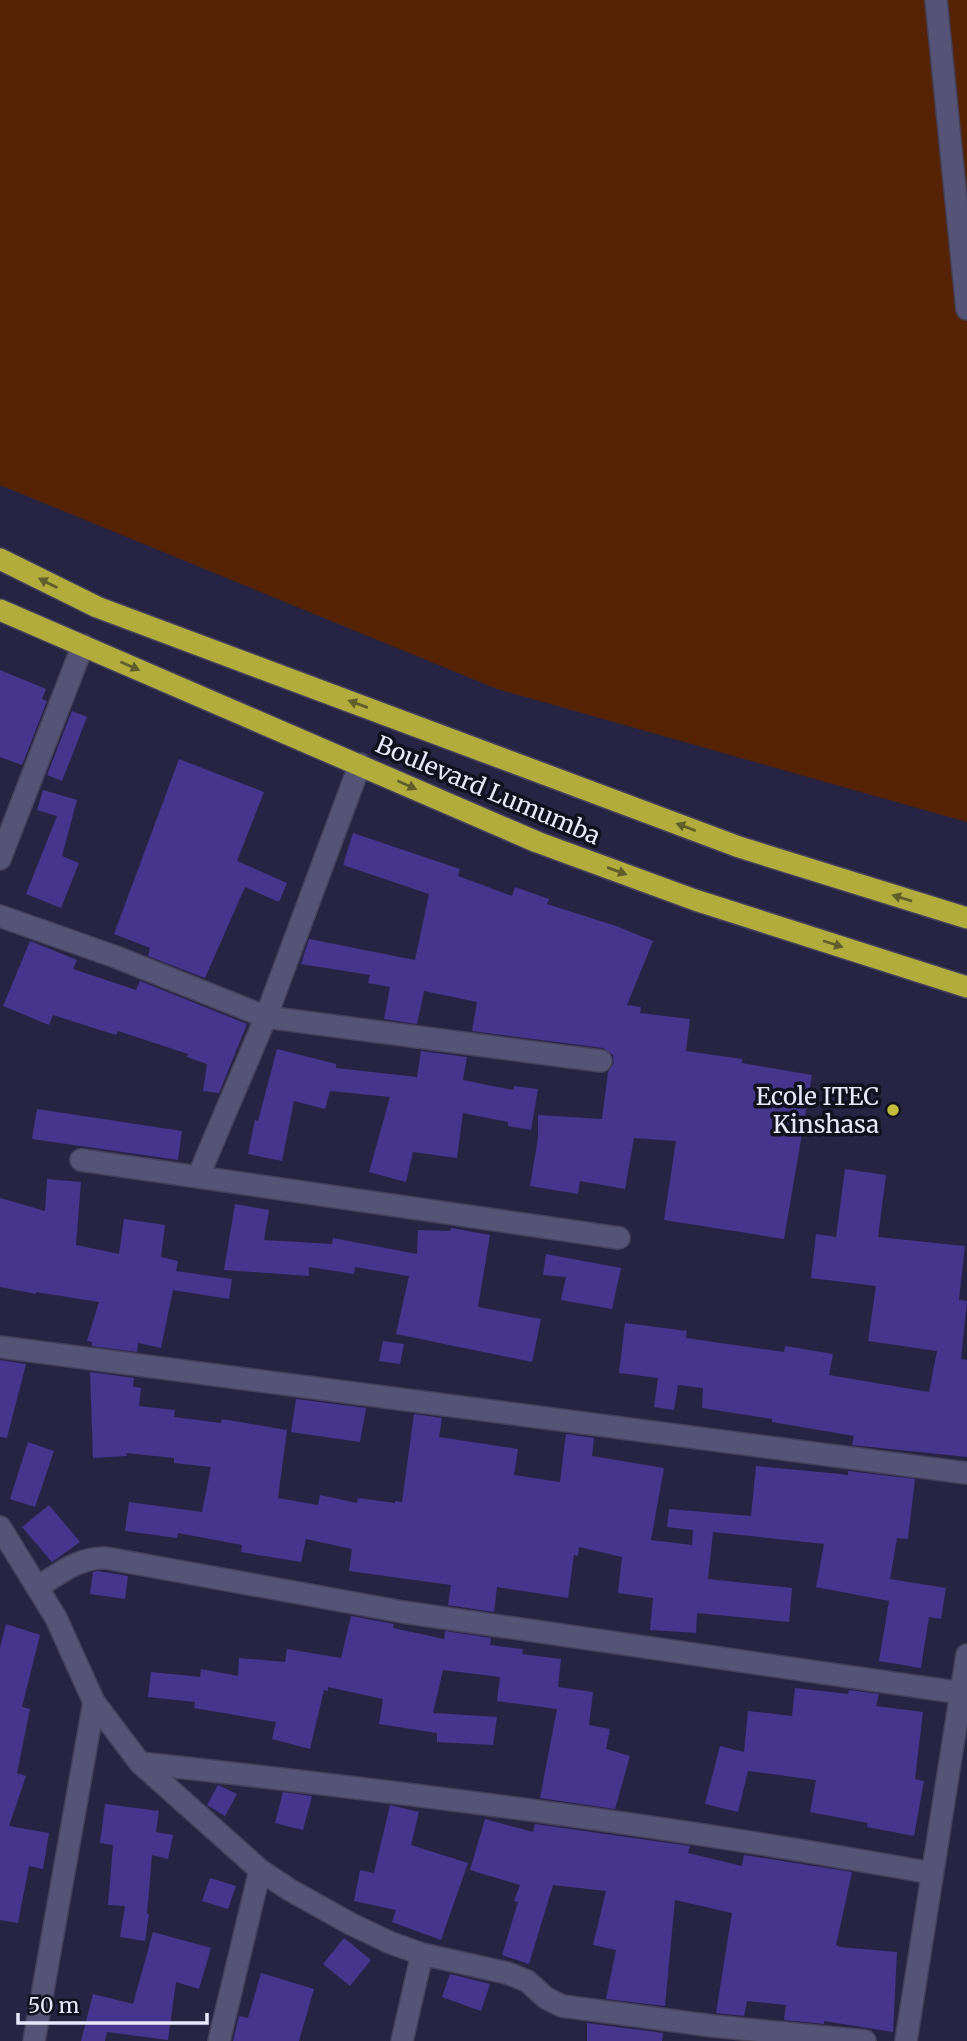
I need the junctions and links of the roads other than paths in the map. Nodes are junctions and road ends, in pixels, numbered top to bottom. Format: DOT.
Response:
graph roads {
  1 [pos="936,0"];
  2 [pos="967,309"];
  3 [pos="0,559"];
  4 [pos="0,610"];
  5 [pos="83,645"];
  6 [pos="360,764"];
  7 [pos="0,859"];
  8 [pos="0,916"];
  9 [pos="967,918"];
  10 [pos="967,987"];
  11 [pos="266,1017"];
  12 [pos="601,1061"];
  13 [pos="81,1160"];
  14 [pos="198,1177"];
  15 [pos="619,1238"];
  16 [pos="0,1347"];
  17 [pos="967,1473"];
  18 [pos="0,1527"];
  19 [pos="38,1587"];
  20 [pos="967,1655"];
  21 [pos="962,1693"];
  22 [pos="94,1702"];
  23 [pos="139,1763"];
  24 [pos="260,1870"];
  25 [pos="931,1873"];
  26 [pos="422,1954"];
  27 [pos="712,2034"];
  28 [pos="34,2041"];
  29 [pos="219,2041"];
  30 [pos="402,2041"];
  31 [pos="865,2041"];
  32 [pos="906,2041"];
  1 -- 2 [label="street"];
  9 -- 3 [label="highway, Boulevard Lumumba, one-way"];
  4 -- 5 [label="highway, Boulevard Lumumba"];
  5 -- 6 [label="highway, Boulevard Lumumba, one-way"];
  5 -- 7 [label="street"];
  6 -- 10 [label="highway, Boulevard Lumumba, one-way"];
  6 -- 11 [label="street"];
  8 -- 11 [label="street"];
  11 -- 12 [label="street"];
  11 -- 14 [label="street"];
  13 -- 14 [label="street"];
  14 -- 15 [label="street"];
  16 -- 17 [label="street"];
  18 -- 19 [label="street"];
  19 -- 21 [label="street"];
  19 -- 22 [label="street"];
  20 -- 21 [label="street"];
  21 -- 25 [label="street"];
  22 -- 23 [label="street"];
  22 -- 28 [label="street"];
  23 -- 24 [label="street"];
  23 -- 25 [label="street"];
  24 -- 26 [label="street"];
  24 -- 29 [label="street"];
  25 -- 32 [label="street"];
  26 -- 27 [label="street"];
  26 -- 30 [label="street"];
  27 -- 31 [label="street"];
}
